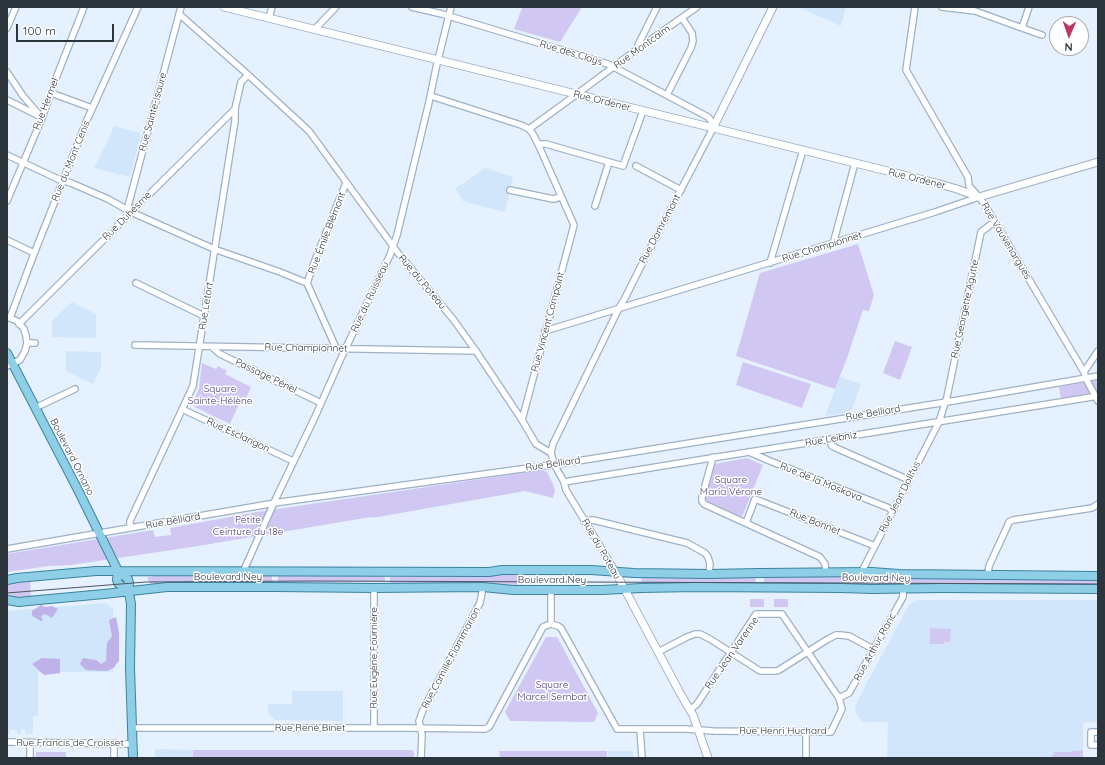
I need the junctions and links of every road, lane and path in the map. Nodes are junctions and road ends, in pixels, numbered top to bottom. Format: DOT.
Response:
graph roads {
  1 [pos="16,7"];
  2 [pos="84,7"];
  3 [pos="138,7"];
  4 [pos="181,7"];
  5 [pos="224,7"];
  6 [pos="272,7"];
  7 [pos="336,7"];
  8 [pos="412,7"];
  9 [pos="451,7"];
  10 [pos="657,7"];
  11 [pos="697,7"];
  12 [pos="774,7"];
  13 [pos="914,7"];
  14 [pos="942,7"];
  15 [pos="1029,7"];
  16 [pos="179,14"];
  17 [pos="449,16"];
  18 [pos="269,18"];
  19 [pos="682,18"];
  20 [pos="7,28"];
  21 [pos="1022,28"];
  22 [pos="315,30"];
  23 [pos="1042,35"];
  24 [pos="639,48"];
  25 [pos="438,60"];
  26 [pos="614,67"];
  27 [pos="7,72"];
  28 [pos="248,75"];
  29 [pos="669,91"];
  30 [pos="51,93"];
  31 [pos="577,94"];
  32 [pos="431,96"];
  33 [pos="7,100"];
  34 [pos="92,108"];
  35 [pos="235,109"];
  36 [pos="643,111"];
  37 [pos="42,118"];
  38 [pos="713,128"];
  39 [pos="529,129"];
  40 [pos="538,144"];
  41 [pos="803,150"];
  42 [pos="7,155"];
  43 [pos="22,162"];
  44 [pos="609,162"];
  45 [pos="1098,162"];
  46 [pos="855,163"];
  47 [pos="636,166"];
  48 [pos="63,180"];
  49 [pos="346,183"];
  50 [pos="510,190"];
  51 [pos="681,190"];
  52 [pos="561,197"];
  53 [pos="980,197"];
  54 [pos="7,201"];
  55 [pos="595,206"];
  56 [pos="129,211"];
  57 [pos="994,222"];
  58 [pos="7,240"];
  59 [pos="833,244"];
  60 [pos="393,247"];
  61 [pos="214,249"];
  62 [pos="34,253"];
  63 [pos="770,263"];
  64 [pos="136,283"];
  65 [pos="308,283"];
  66 [pos="619,308"];
  67 [pos="204,316"];
  68 [pos="9,318"];
  69 [pos="19,324"];
  70 [pos="545,331"];
  71 [pos="27,342"];
  72 [pos="35,343"];
  73 [pos="135,345"];
  74 [pos="200,346"];
  75 [pos="211,346"];
  76 [pos="336,348"];
  77 [pos="346,349"];
  78 [pos="476,351"];
  79 [pos="1098,351"];
  80 [pos="7,354"];
  81 [pos="10,365"];
  82 [pos="1085,375"];
  83 [pos="1098,376"];
  84 [pos="75,389"];
  85 [pos="1097,398"];
  86 [pos="945,402"];
  87 [pos="321,403"];
  88 [pos="35,408"];
  89 [pos="182,409"];
  90 [pos="522,420"];
  91 [pos="939,422"];
  92 [pos="829,440"];
  93 [pos="749,452"];
  94 [pos="551,454"];
  95 [pos="713,457"];
  96 [pos="293,461"];
  97 [pos="554,464"];
  98 [pos="909,480"];
  99 [pos="564,482"];
  100 [pos="273,504"];
  101 [pos="1098,504"];
  102 [pos="893,512"];
  103 [pos="584,521"];
  104 [pos="746,523"];
  105 [pos="130,528"];
  106 [pos="99,534"];
  107 [pos="875,546"];
  108 [pos="7,549"];
  109 [pos="118,571"];
  110 [pos="615,571"];
  111 [pos="243,572"];
  112 [pos="826,573"];
  113 [pos="861,573"];
  114 [pos="710,574"];
  115 [pos="988,575"];
  116 [pos="1098,576"];
  117 [pos="7,580"];
  118 [pos="482,587"];
  119 [pos="374,588"];
  120 [pos="624,589"];
  121 [pos="903,589"];
  122 [pos="1098,589"];
  123 [pos="551,590"];
  124 [pos="128,591"];
  125 [pos="7,600"];
  126 [pos="551,624"];
  127 [pos="874,649"];
  128 [pos="658,652"];
  129 [pos="731,652"];
  130 [pos="807,652"];
  131 [pos="839,698"];
  132 [pos="690,710"];
  133 [pos="131,728"];
  134 [pos="374,728"];
  135 [pos="420,728"];
  136 [pos="640,729"];
  137 [pos="698,730"];
  138 [pos="806,731"];
  139 [pos="1098,732"];
  140 [pos="7,742"];
  141 [pos="30,743"];
  142 [pos="114,743"];
  143 [pos="132,744"];
  144 [pos="1098,745"];
  145 [pos="30,758"];
  146 [pos="114,758"];
  147 [pos="132,758"];
  148 [pos="421,758"];
  149 [pos="642,758"];
  150 [pos="708,758"];
  151 [pos="806,758"];
  1 -- 20 [label="street"];
  2 -- 30 [label="street, Rue Hermel"];
  3 -- 34 [label="street, Rue du Mont Cenis"];
  4 -- 16 [label="street"];
  5 -- 18 [label="main road, Rue Ordener"];
  6 -- 18 [label="street"];
  7 -- 22 [label="street"];
  8 -- 17 [label="street, Rue des Cloÿs"];
  9 -- 17 [label="street, Rue du Ruisseau"];
  10 -- 24 [label="street"];
  11 -- 19 [label="street, Rue Montcalm"];
  12 -- 38 [label="main road, Rue Damrémont"];
  13 -- 53 [label="street, Rue Vauvenargues"];
  14 -- 21 [label="street"];
  15 -- 21 [label="street"];
  16 -- 28 [label="street, Rue du Poteau"];
  16 -- 56 [label="street, Rue Sainte-Isaure"];
  17 -- 25 [label="street, Rue du Ruisseau"];
  17 -- 26 [label="street, Rue des Cloÿs"];
  18 -- 22 [label="main road, Rue Ordener"];
  19 -- 24 [label="street, Rue Montcalm"];
  19 -- 29 [label="street"];
  21 -- 23 [label="street"];
  22 -- 25 [label="main road, Rue Ordener"];
  24 -- 26 [label="street, Rue Montcalm"];
  25 -- 31 [label="main road, Rue Ordener"];
  25 -- 32 [label="street, Rue du Ruisseau"];
  26 -- 31 [label="street, Rue Montcalm"];
  26 -- 38 [label="street, Rue des Cloÿs"];
  27 -- 37 [label="street"];
  28 -- 35 [label="street, Rue Letort"];
  28 -- 49 [label="street, Rue du Poteau"];
  30 -- 34 [label="street"];
  30 -- 37 [label="street, Rue Hermel"];
  31 -- 36 [label="main road, Rue Ordener"];
  31 -- 39 [label="street, Rue Montcalm"];
  32 -- 39 [label="street"];
  32 -- 60 [label="street, Rue du Ruisseau"];
  33 -- 37 [label="street"];
  34 -- 48 [label="street, Rue du Mont Cenis"];
  35 -- 56 [label="street, Rue Duhesme"];
  35 -- 61 [label="street, Rue Letort"];
  36 -- 38 [label="main road, Rue Ordener"];
  36 -- 44 [label="street"];
  37 -- 43 [label="street, Rue Hermel"];
  38 -- 41 [label="main road, Rue Ordener"];
  38 -- 51 [label="street, Rue Damrémont"];
  39 -- 40 [label="street"];
  40 -- 44 [label="street"];
  40 -- 52 [label="street"];
  41 -- 46 [label="main road, Rue Ordener"];
  41 -- 63 [label="street"];
  42 -- 43 [label="street"];
  43 -- 48 [label="street"];
  43 -- 54 [label="street, Rue Hermel"];
  44 -- 55 [label="street"];
  45 -- 53 [label="main road, Rue Championnet"];
  46 -- 53 [label="main road, Rue Ordener"];
  46 -- 59 [label="street"];
  47 -- 51 [label="street"];
  48 -- 56 [label="street"];
  48 -- 62 [label="street, Rue du Mont Cenis"];
  49 -- 60 [label="street, Rue du Poteau"];
  49 -- 65 [label="street, Rue Émile Blémont"];
  50 -- 52 [label="street"];
  51 -- 66 [label="street, Rue Damrémont"];
  52 -- 70 [label="street, Rue Vincent Compoint"];
  53 -- 57 [label="street, Rue Vauvenargues"];
  53 -- 59 [label="street, Rue Championnet"];
  56 -- 61 [label="street"];
  56 -- 69 [label="street, Rue Duhesme"];
  57 -- 82 [label="street, Rue Vauvenargues"];
  57 -- 86 [label="street, Rue Georgette Agutte"];
  58 -- 62 [label="street"];
  59 -- 63 [label="street, Rue Championnet"];
  60 -- 77 [label="street, Rue du Ruisseau"];
  60 -- 78 [label="street, Rue du Poteau"];
  61 -- 65 [label="street"];
  61 -- 67 [label="street, Rue Letort"];
  62 -- 68 [label="street, Rue du Mont Cenis"];
  63 -- 66 [label="street, Rue Championnet"];
  64 -- 67 [label="street"];
  65 -- 76 [label="street"];
  66 -- 70 [label="street, Rue Championnet"];
  66 -- 94 [label="street, Rue Damrémont"];
  67 -- 74 [label="street, Rue Letort"];
  68 -- 69 [label="street"];
  69 -- 71 [label="street"];
  70 -- 90 [label="street, Rue Vincent Compoint"];
  71 -- 72 [label="street"];
  71 -- 81 [label="street"];
  73 -- 74 [label="street, Rue Championnet"];
  74 -- 75 [label="street, Rue Championnet"];
  74 -- 89 [label="street, Rue Letort"];
  75 -- 76 [label="street, Rue Championnet"];
  75 -- 87 [label="street, Passage Pénel"];
  76 -- 77 [label="street, Rue Championnet"];
  77 -- 78 [label="street, Rue Championnet"];
  77 -- 87 [label="street, Rue du Ruisseau"];
  78 -- 90 [label="street, Rue du Poteau"];
  79 -- 82 [label="street"];
  80 -- 81 [label="main road, Boulevard Ornano"];
  81 -- 88 [label="main road, Boulevard Ornano"];
  82 -- 83 [label="street, Rue Belliard"];
  82 -- 85 [label="street, Rue Vauvenargues"];
  82 -- 86 [label="street, Rue Belliard"];
  84 -- 88 [label="street"];
  85 -- 91 [label="street, Rue Leibniz"];
  86 -- 91 [label="street, Rue Georgette Agutte"];
  86 -- 97 [label="street, Rue Belliard"];
  87 -- 96 [label="street, Rue du Ruisseau"];
  88 -- 106 [label="main road, Boulevard Ornano"];
  89 -- 96 [label="street, Rue Esclangon"];
  89 -- 105 [label="street, Rue Letort"];
  90 -- 94 [label="street, Rue du Poteau"];
  91 -- 92 [label="street, Rue Leibniz"];
  91 -- 98 [label="street, Rue Jean Dollfus"];
  92 -- 93 [label="street, Rue Leibniz"];
  92 -- 98 [label="street"];
  93 -- 95 [label="street, Rue Leibniz"];
  93 -- 102 [label="street, Rue de la Moskova"];
  94 -- 97 [label="street, Rue du Poteau"];
  95 -- 99 [label="street, Rue Leibniz"];
  95 -- 104 [label="street"];
  96 -- 100 [label="street, Rue du Ruisseau"];
  97 -- 99 [label="street, Rue du Poteau"];
  97 -- 100 [label="street, Rue Belliard"];
  98 -- 102 [label="street, Rue Jean Dollfus"];
  99 -- 103 [label="street, Rue du Poteau"];
  100 -- 105 [label="street, Rue Belliard"];
  100 -- 111 [label="street, Rue du Ruisseau"];
  101 -- 115 [label="street"];
  102 -- 107 [label="street, Rue Jean Dollfus"];
  103 -- 110 [label="street, Rue du Poteau"];
  103 -- 114 [label="street"];
  104 -- 107 [label="street, Rue Bonnet"];
  104 -- 112 [label="street"];
  105 -- 106 [label="street, Rue Belliard"];
  106 -- 108 [label="street, Rue Belliard"];
  106 -- 109 [label="main road, Boulevard Ornano"];
  107 -- 113 [label="street, Rue Jean Dollfus"];
  109 -- 111 [label="main road, Boulevard Ney"];
  109 -- 117 [label="main road, Boulevard Ney"];
  109 -- 124 [label="main road, Boulevard Ornano"];
  110 -- 111 [label="main road, Boulevard Ney"];
  110 -- 114 [label="main road, Boulevard Ney"];
  110 -- 120 [label="main road, Rue du Poteau"];
  112 -- 113 [label="main road, Boulevard Ney"];
  112 -- 114 [label="main road, Boulevard Ney"];
  113 -- 115 [label="main road, Boulevard Ney"];
  115 -- 116 [label="main road, Boulevard Ney"];
  118 -- 119 [label="main road, Boulevard Ney"];
  118 -- 123 [label="main road, Boulevard Ney"];
  118 -- 135 [label="street, Rue Camille Flammarion"];
  119 -- 124 [label="main road, Boulevard Ney"];
  119 -- 134 [label="street, Rue Eugène Fournière"];
  120 -- 121 [label="main road, Boulevard Ney"];
  120 -- 123 [label="main road, Boulevard Ney"];
  120 -- 128 [label="main road, Rue du Poteau"];
  121 -- 122 [label="main road, Boulevard Ney"];
  121 -- 127 [label="street, Rue Arthur Ranc"];
  123 -- 126 [label="street"];
  124 -- 125 [label="main road, Boulevard Ney"];
  124 -- 133 [label="main road"];
  126 -- 135 [label="street, Rue René Binet"];
  126 -- 136 [label="street"];
  127 -- 130 [label="street"];
  127 -- 131 [label="street, Rue Arthur Ranc"];
  128 -- 129 [label="street"];
  128 -- 132 [label="main road, Rue du Poteau"];
  129 -- 130 [label="street"];
  129 -- 130 [label="street, Rue Jean Varenne"];
  129 -- 132 [label="street, Rue Jean Varenne"];
  130 -- 131 [label="street"];
  131 -- 138 [label="street, Rue Henri Huchard"];
  132 -- 137 [label="main road, Rue du Poteau"];
  133 -- 134 [label="street, Rue René Binet"];
  133 -- 143 [label="main road"];
  134 -- 135 [label="street, Rue René Binet"];
  135 -- 148 [label="street, Rue Camille Flammarion"];
  136 -- 137 [label="street"];
  136 -- 149 [label="street"];
  137 -- 138 [label="street, Rue Henri Huchard"];
  137 -- 150 [label="main road, Rue du Poteau"];
  138 -- 151 [label="street"];
  139 -- 144 [label="street"];
  140 -- 141 [label="street, Rue Francis de Croisset"];
  141 -- 142 [label="street, Rue Francis de Croisset"];
  141 -- 145 [label="street"];
  142 -- 143 [label="street, Rue Francis de Croisset"];
  142 -- 146 [label="street"];
  143 -- 147 [label="main road"];
}
